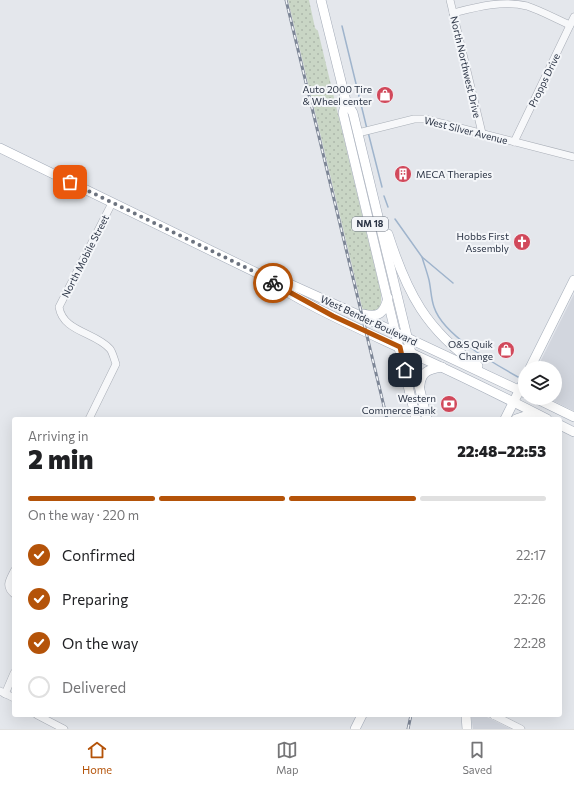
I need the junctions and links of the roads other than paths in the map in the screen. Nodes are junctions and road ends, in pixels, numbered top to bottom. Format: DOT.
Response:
graph roads {
  1 [pos="321,0"];
  2 [pos="450,0"];
  3 [pos="453,13"];
  4 [pos="574,17"];
  5 [pos="570,25"];
  6 [pos="346,101"];
  7 [pos="358,133"];
  8 [pos="482,133"];
  9 [pos="514,142"];
  10 [pos="0,148"];
  11 [pos="574,157"];
  12 [pos="112,202"];
  13 [pos="377,215"];
  14 [pos="255,272"];
  15 [pos="574,280"];
  16 [pos="388,298"];
  17 [pos="349,311"];
  18 [pos="396,332"];
  19 [pos="407,338"];
  20 [pos="400,347"];
  21 [pos="411,352"];
  22 [pos="534,361"];
  23 [pos="442,367"];
  24 [pos="496,380"];
  25 [pos="420,390"];
  26 [pos="518,390"];
  27 [pos="518,397"];
  28 [pos="514,402"];
  29 [pos="549,405"];
  30 [pos="90,417"];
  31 [pos="416,417"];
  32 [pos="426,417"];
  33 [pos="506,417"];
  34 [pos="543,417"];
  35 [pos="574,417"];
  36 [pos="562,427"];
  37 [pos="574,432"];
  38 [pos="12,575"];
  39 [pos="12,592"];
  40 [pos="12,677"];
  41 [pos="3,693"];
  42 [pos="41,717"];
  43 [pos="361,717"];
  44 [pos="466,717"];
  45 [pos="497,717"];
  46 [pos="64,729"];
  47 [pos="355,729"];
  48 [pos="467,729"];
  49 [pos="521,729"];
  1 -- 6 [label="main road, NM 18"];
  2 -- 3 [label="street, North Northwest Drive"];
  3 -- 5 [label="street"];
  3 -- 8 [label="street, North Northwest Drive"];
  4 -- 5 [label="street, Propps Drive"];
  5 -- 9 [label="street, Propps Drive"];
  6 -- 7 [label="main road, NM 18"];
  6 -- 16 [label="main road, NM 18"];
  7 -- 8 [label="street, West Silver Avenue"];
  7 -- 13 [label="main road, NM 18"];
  8 -- 9 [label="street, West Silver Avenue"];
  9 -- 11 [label="street, West Silver Avenue"];
  10 -- 12 [label="main road, West Bender Boulevard"];
  12 -- 14 [label="main road, West Bender Boulevard"];
  12 -- 30 [label="street, North Mobile Street"];
  13 -- 19 [label="main road, NM 18"];
  13 -- 24 [label="main road"];
  14 -- 17 [label="main road, West Bender Boulevard"];
  14 -- 20 [label="main road, West Bender Boulevard"];
  15 -- 22 [label="main road"];
  16 -- 17 [label="main road"];
  16 -- 18 [label="main road, NM 18"];
  17 -- 18 [label="main road, West Bender Boulevard"];
  18 -- 19 [label="main road, West Bender Boulevard"];
  18 -- 20 [label="main road, NM 18"];
  19 -- 21 [label="main road"];
  19 -- 24 [label="main road, West Bender Boulevard"];
  20 -- 21 [label="main road, West Bender Boulevard"];
  20 -- 31 [label="main road"];
  21 -- 23 [label="main road, West Bender Boulevard"];
  21 -- 25 [label="main road"];
  23 -- 25 [label="main road"];
  23 -- 28 [label="main road, West Bender Boulevard"];
  24 -- 26 [label="main road, West Bender Boulevard"];
  25 -- 32 [label="main road"];
  27 -- 28 [label="main road"];
  28 -- 33 [label="main road"];
  28 -- 34 [label="main road, West Bender Boulevard"];
  29 -- 35 [label="main road"];
  36 -- 37 [label="main road"];
  38 -- 39 [label="street"];
  40 -- 41 [label="street"];
  42 -- 46 [label="street"];
  43 -- 47 [label="main road"];
  44 -- 48 [label="main road"];
  45 -- 49 [label="street"];
}
